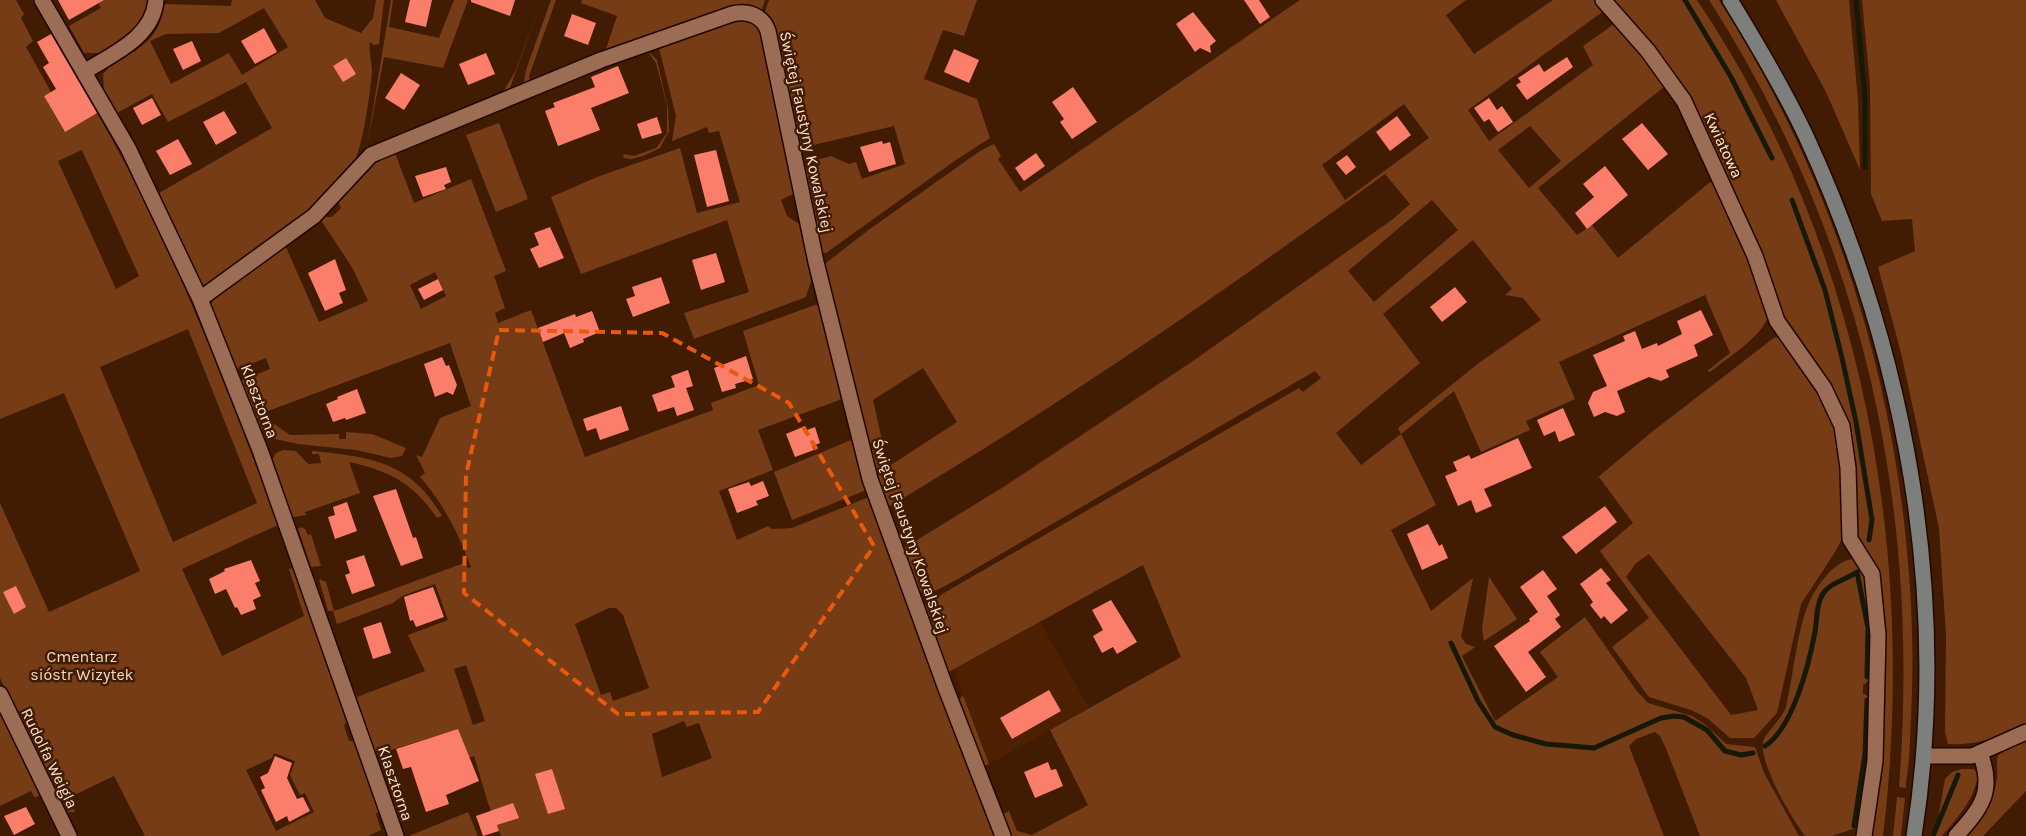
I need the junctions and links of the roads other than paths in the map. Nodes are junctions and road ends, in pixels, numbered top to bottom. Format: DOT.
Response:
graph roads {
  1 [pos="42,0"];
  2 [pos="156,0"];
  3 [pos="1603,0"];
  4 [pos="1730,0"];
  5 [pos="84,72"];
  6 [pos="200,300"];
  7 [pos="0,694"];
  8 [pos="2026,732"];
  9 [pos="1980,753"];
  10 [pos="1924,756"];
  11 [pos="69,836"];
  12 [pos="396,836"];
  13 [pos="1003,836"];
  14 [pos="1864,836"];
  15 [pos="1914,836"];
  16 [pos="1956,836"];
  1 -- 5 [label="street, Klasztorna"];
  2 -- 5 [label="street"];
  3 -- 14 [label="street, Kwiatowa"];
  4 -- 10 [label="main road"];
  5 -- 6 [label="street, Klasztorna"];
  6 -- 12 [label="street, Klasztorna"];
  6 -- 13 [label="street, Świętej Faustyny Kowalskiej"];
  7 -- 11 [label="street, Rudolfa Weigla"];
  8 -- 9 [label="street"];
  9 -- 10 [label="street"];
  9 -- 16 [label="street"];
  10 -- 15 [label="main road"];
}
